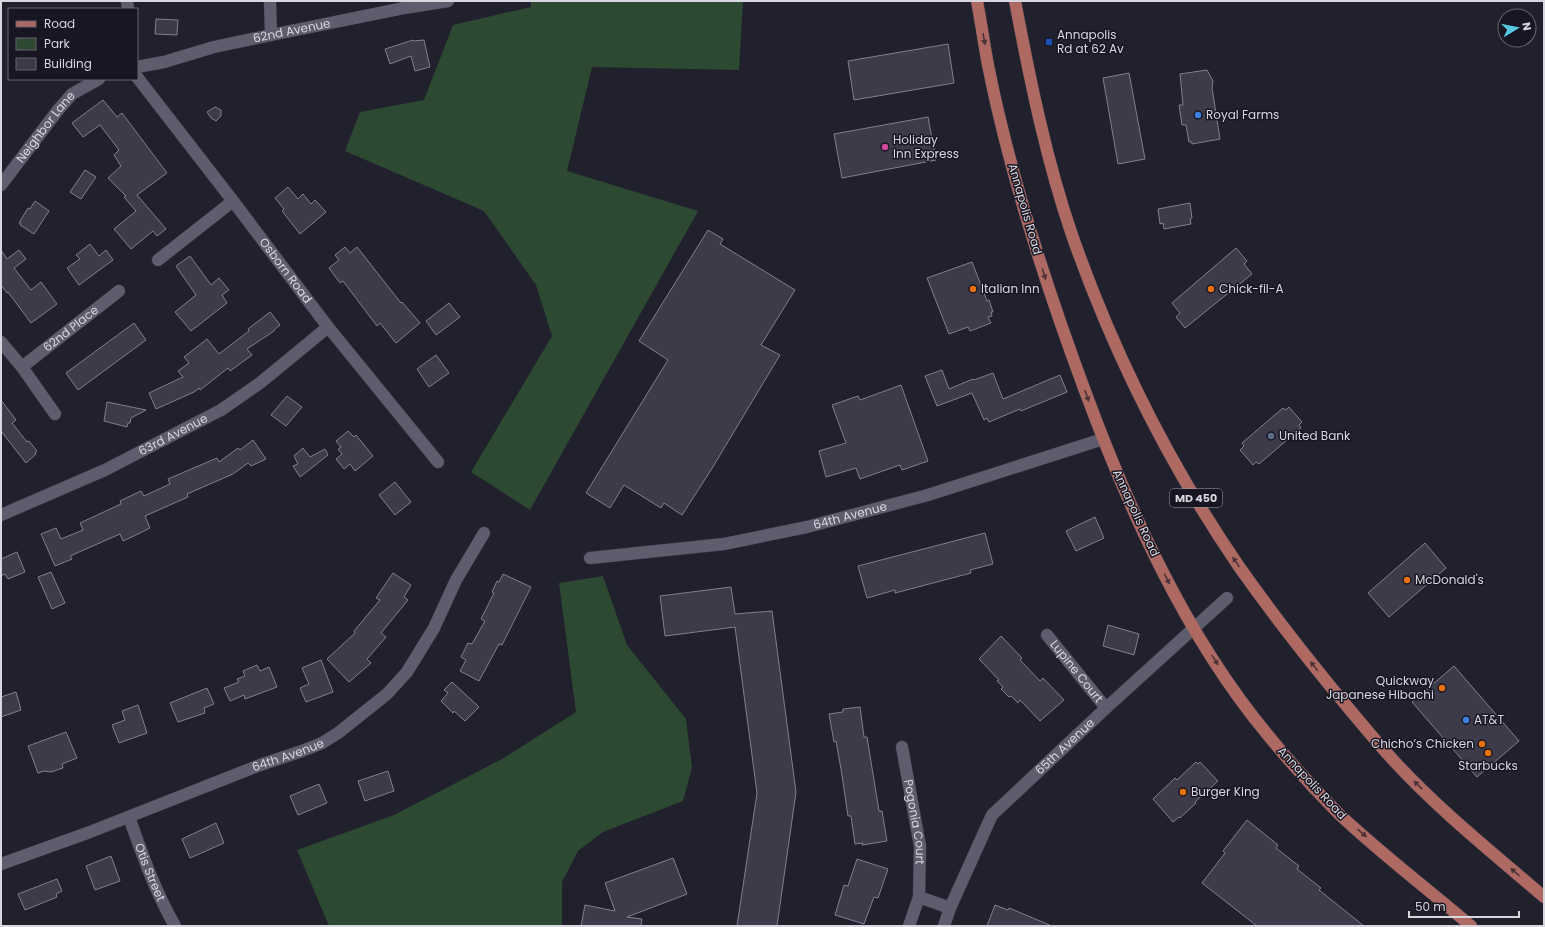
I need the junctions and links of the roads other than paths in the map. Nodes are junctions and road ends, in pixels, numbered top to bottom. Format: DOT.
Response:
graph roads {
  1 [pos="270,1"];
  2 [pos="448,1"];
  3 [pos="977,1"];
  4 [pos="1015,1"];
  5 [pos="404,4"];
  6 [pos="271,35"];
  7 [pos="138,67"];
  8 [pos="138,78"];
  9 [pos="97,80"];
  10 [pos="2,181"];
  11 [pos="233,201"];
  12 [pos="158,260"];
  13 [pos="119,291"];
  14 [pos="328,327"];
  15 [pos="1,342"];
  16 [pos="22,368"];
  17 [pos="56,414"];
  18 [pos="1103,439"];
  19 [pos="438,462"];
  20 [pos="1,515"];
  21 [pos="484,533"];
  22 [pos="590,558"];
  23 [pos="1227,598"];
  24 [pos="1194,627"];
  25 [pos="1047,635"];
  26 [pos="1106,708"];
  27 [pos="902,747"];
  28 [pos="129,817"];
  29 [pos="1,864"];
  30 [pos="919,897"];
  31 [pos="1544,897"];
  32 [pos="950,908"];
  33 [pos="175,926"];
  34 [pos="909,926"];
  35 [pos="944,926"];
  36 [pos="1471,926"];
  1 -- 6 [label="street"];
  2 -- 5 [label="street, 62nd Avenue"];
  3 -- 18 [label="main road, Annapolis Road, one-way"];
  31 -- 4 [label="main road, MD 450, one-way"];
  5 -- 6 [label="street, 62nd Avenue"];
  6 -- 7 [label="street, 62nd Avenue"];
  8 -- 11 [label="street, Osborn Road"];
  9 -- 10 [label="street, Neighbor Lane"];
  11 -- 12 [label="street"];
  11 -- 14 [label="street, Osborn Road"];
  13 -- 16 [label="street, 62nd Place"];
  14 -- 19 [label="street, Osborn Road"];
  14 -- 20 [label="street, 63rd Avenue"];
  15 -- 16 [label="street"];
  16 -- 17 [label="street"];
  18 -- 22 [label="street, 64th Avenue"];
  18 -- 24 [label="main road, Annapolis Road, one-way"];
  21 -- 28 [label="street, 64th Avenue"];
  23 -- 24 [label="street, 65th Avenue"];
  24 -- 26 [label="street, 65th Avenue"];
  24 -- 36 [label="main road, Annapolis Road, one-way"];
  25 -- 26 [label="street, Lupine Court"];
  26 -- 32 [label="street, 65th Avenue"];
  27 -- 30 [label="street, Pogonia Court"];
  28 -- 29 [label="street, 64th Avenue"];
  28 -- 33 [label="street, Otis Street"];
  30 -- 32 [label="street"];
  30 -- 34 [label="street, Pogonia Court"];
  32 -- 35 [label="street, 65th Avenue"];
}
